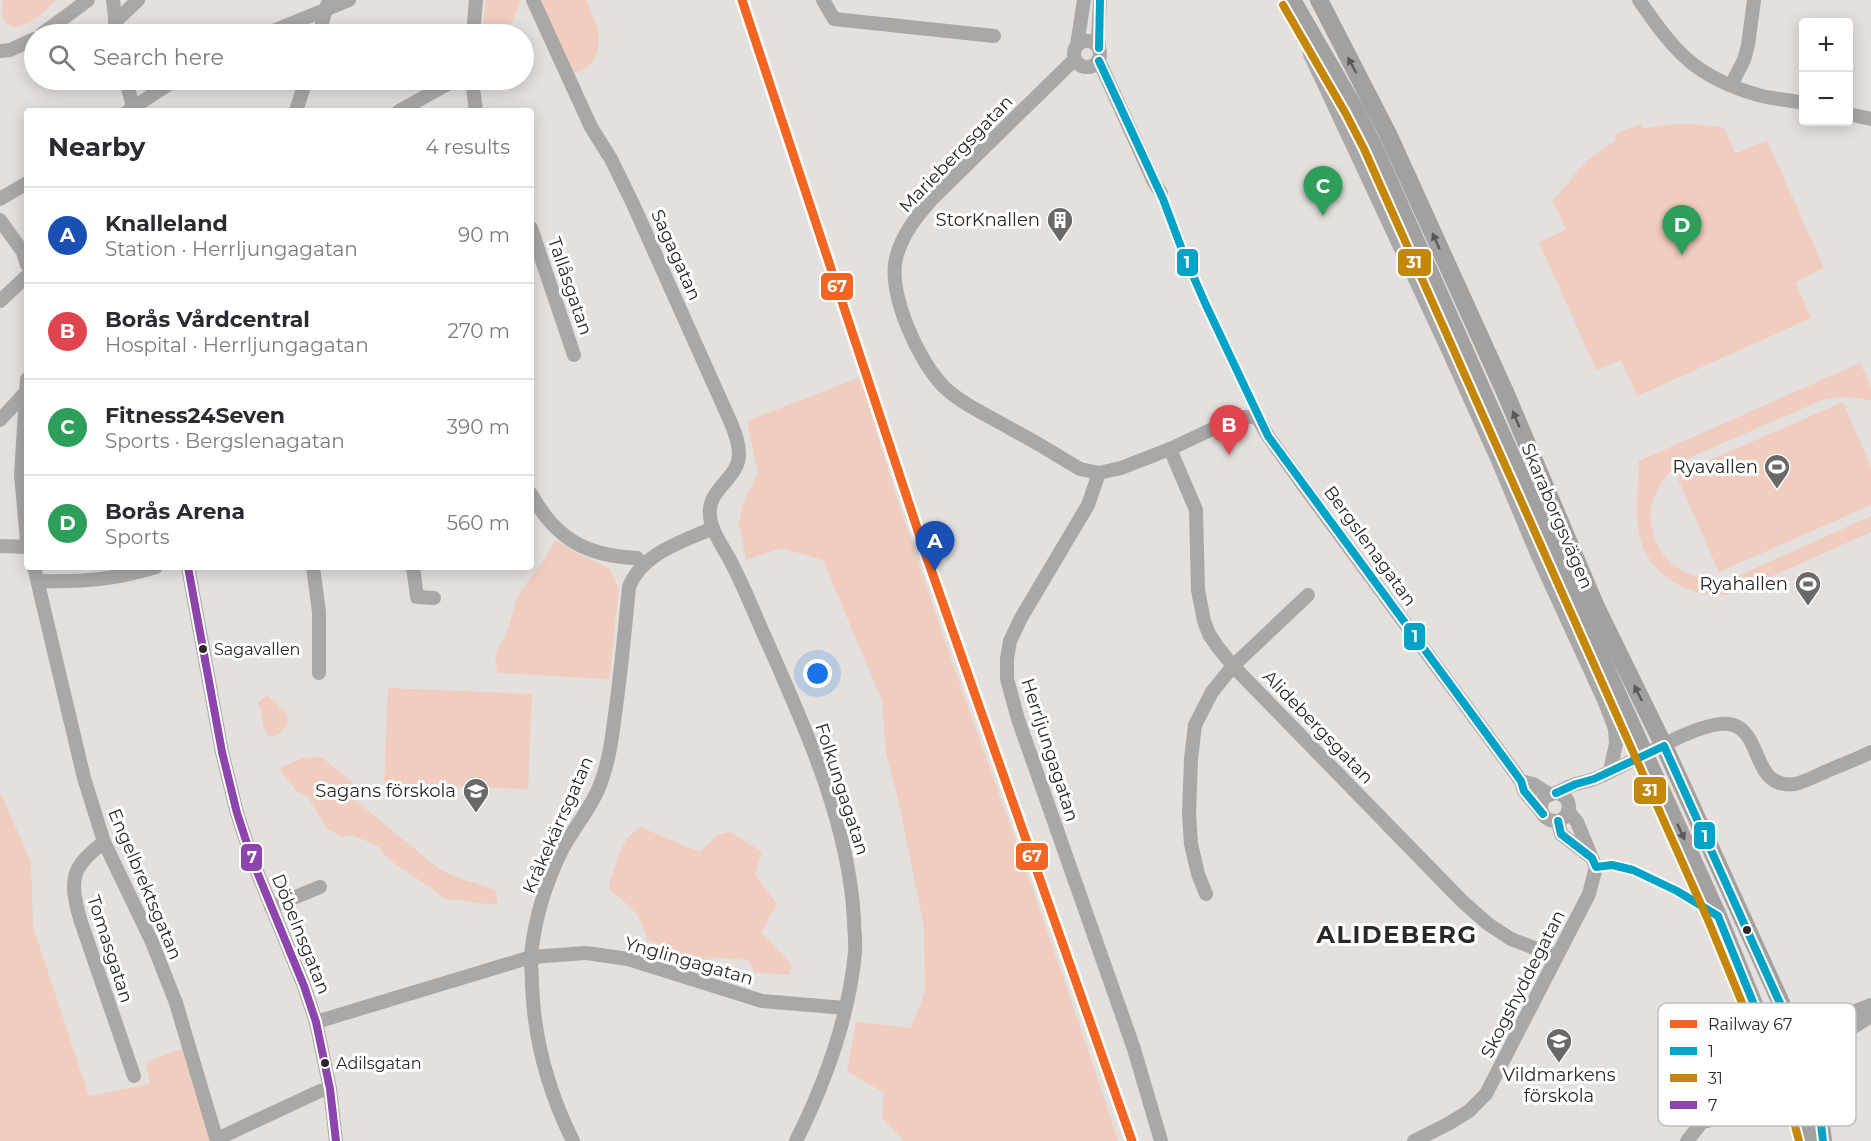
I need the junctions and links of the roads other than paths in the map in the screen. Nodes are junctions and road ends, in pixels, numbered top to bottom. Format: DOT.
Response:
graph roads {
  1 [pos="88,0"];
  2 [pos="113,0"];
  3 [pos="138,0"];
  4 [pos="349,0"];
  5 [pos="476,0"];
  6 [pos="533,0"];
  7 [pos="824,0"];
  8 [pos="1084,0"];
  9 [pos="1100,0"];
  10 [pos="1292,0"];
  11 [pos="1319,0"];
  12 [pos="1639,0"];
  13 [pos="1754,0"];
  14 [pos="327,5"];
  15 [pos="56,24"];
  16 [pos="116,24"];
  17 [pos="119,24"];
  18 [pos="287,24"];
  19 [pos="322,24"];
  20 [pos="473,24"];
  21 [pos="1307,29"];
  22 [pos="994,36"];
  23 [pos="24,44"];
  24 [pos="0,51"];
  25 [pos="1076,52"];
  26 [pos="1099,54"];
  27 [pos="1731,86"];
  28 [pos="128,90"];
  29 [pos="161,90"];
  30 [pos="303,90"];
  31 [pos="437,90"];
  32 [pos="473,90"];
  33 [pos="1799,102"];
  34 [pos="132,108"];
  35 [pos="135,108"];
  36 [pos="297,108"];
  37 [pos="404,108"];
  38 [pos="476,108"];
  39 [pos="1853,115"];
  40 [pos="1871,119"];
  41 [pos="24,185"];
  42 [pos="1161,193"];
  43 [pos="0,199"];
  44 [pos="0,220"];
  45 [pos="534,237"];
  46 [pos="24,258"];
  47 [pos="24,279"];
  48 [pos="0,301"];
  49 [pos="574,355"];
  50 [pos="24,389"];
  51 [pos="0,420"];
  52 [pos="24,422"];
  53 [pos="1170,449"];
  54 [pos="1099,473"];
  55 [pos="534,499"];
  56 [pos="24,508"];
  57 [pos="713,528"];
  58 [pos="0,546"];
  59 [pos="24,547"];
  60 [pos="644,564"];
  61 [pos="146,570"];
  62 [pos="189,570"];
  63 [pos="313,570"];
  64 [pos="413,570"];
  65 [pos="36,574"];
  66 [pos="1308,595"];
  67 [pos="434,598"];
  68 [pos="1233,666"];
  69 [pos="319,673"];
  70 [pos="1664,746"];
  71 [pos="1871,752"];
  72 [pos="1645,754"];
  73 [pos="1610,771"];
  74 [pos="1594,779"];
  75 [pos="1521,781"];
  76 [pos="1553,794"];
  77 [pos="1565,812"];
  78 [pos="1543,814"];
  79 [pos="104,842"];
  80 [pos="320,887"];
  81 [pos="1206,894"];
  82 [pos="271,907"];
  83 [pos="1556,956"];
  84 [pos="531,957"];
  85 [pos="1752,1003"];
  86 [pos="1780,1003"];
  87 [pos="1871,1005"];
  88 [pos="845,1008"];
  89 [pos="1856,1010"];
  90 [pos="1871,1016"];
  91 [pos="316,1022"];
  92 [pos="1856,1026"];
  93 [pos="134,1076"];
  94 [pos="330,1089"];
  95 [pos="1699,1126"];
  96 [pos="1806,1126"];
  97 [pos="1820,1126"];
  98 [pos="217,1140"];
  99 [pos="336,1141"];
  100 [pos="573,1141"];
  101 [pos="796,1141"];
  102 [pos="1161,1141"];
  103 [pos="1414,1141"];
  104 [pos="1687,1141"];
  105 [pos="1810,1141"];
  106 [pos="1823,1141"];
  1 -- 15 [label="street"];
  2 -- 16 [label="street"];
  3 -- 17 [label="street"];
  4 -- 14 [label="street"];
  5 -- 20 [label="street"];
  6 -- 57 [label="street, Sagagatan"];
  7 -- 22 [label="street"];
  8 -- 25 [label="street"];
  9 -- 26 [label="street"];
  10 -- 21 [label="main road, Skaraborgsvägen"];
  70 -- 11 [label="main road, Skaraborgsvägen, one-way"];
  12 -- 27 [label="street"];
  13 -- 27 [label="street"];
  14 -- 18 [label="street"];
  14 -- 19 [label="street"];
  21 -- 72 [label="main road, Skaraborgsvägen"];
  21 -- 73 [label="street"];
  23 -- 24 [label="street"];
  25 -- 26 [label="street"];
  25 -- 26 [label="street"];
  25 -- 54 [label="street, Mariebergsgatan"];
  26 -- 42 [label="street"];
  27 -- 33 [label="street"];
  28 -- 34 [label="street"];
  29 -- 35 [label="street"];
  30 -- 36 [label="street"];
  31 -- 37 [label="street"];
  32 -- 38 [label="street"];
  39 -- 40 [label="street"];
  41 -- 43 [label="street"];
  44 -- 46 [label="street"];
  45 -- 49 [label="street, Tallåsgatan"];
  47 -- 48 [label="street"];
  50 -- 51 [label="street"];
  52 -- 56 [label="street"];
  53 -- 54 [label="street"];
  53 -- 68 [label="street, Alidebergsgatan"];
  53 -- 75 [label="street, Bergslenagatan"];
  54 -- 102 [label="street, Herrljungagatan"];
  55 -- 60 [label="street"];
  57 -- 60 [label="street, Kråkekärrsgatan"];
  57 -- 88 [label="street, Folkungagatan"];
  58 -- 59 [label="street"];
  60 -- 84 [label="street, Kråkekärrsgatan"];
  61 -- 65 [label="street"];
  62 -- 82 [label="street, Döbelnsgatan"];
  63 -- 69 [label="street"];
  64 -- 67 [label="street"];
  65 -- 79 [label="street, Engelbrektsgatan"];
  66 -- 68 [label="street"];
  68 -- 81 [label="street"];
  68 -- 83 [label="street, Alidebergsgatan"];
  70 -- 71 [label="street"];
  70 -- 72 [label="street"];
  70 -- 86 [label="main road, Skaraborgsvägen"];
  72 -- 73 [label="street"];
  72 -- 85 [label="main road, Skaraborgsvägen, one-way"];
  73 -- 74 [label="street"];
  74 -- 76 [label="street"];
  74 -- 77 [label="street"];
  75 -- 76 [label="street, Bergslenagatan"];
  75 -- 78 [label="street, Bergslenagatan"];
  76 -- 77 [label="street"];
  76 -- 78 [label="street"];
  77 -- 78 [label="street"];
  77 -- 83 [label="street, Skogshyddegatan"];
  79 -- 93 [label="street, Tomasgatan"];
  79 -- 98 [label="street, Engelbrektsgatan"];
  80 -- 82 [label="street"];
  82 -- 91 [label="street, Döbelnsgatan"];
  83 -- 103 [label="street, Skogshyddegatan"];
  84 -- 88 [label="street, Ynglingagatan"];
  84 -- 91 [label="street, Ynglingagatan"];
  84 -- 100 [label="street, Kråkekärrsgatan"];
  87 -- 89 [label="street"];
  88 -- 101 [label="street, Folkungagatan"];
  90 -- 92 [label="street"];
  91 -- 94 [label="street, Döbelnsgatan"];
  94 -- 98 [label="street"];
  94 -- 99 [label="street, Döbelnsgatan"];
  95 -- 104 [label="street"];
  96 -- 105 [label="main road"];
  97 -- 106 [label="main road"];
}
